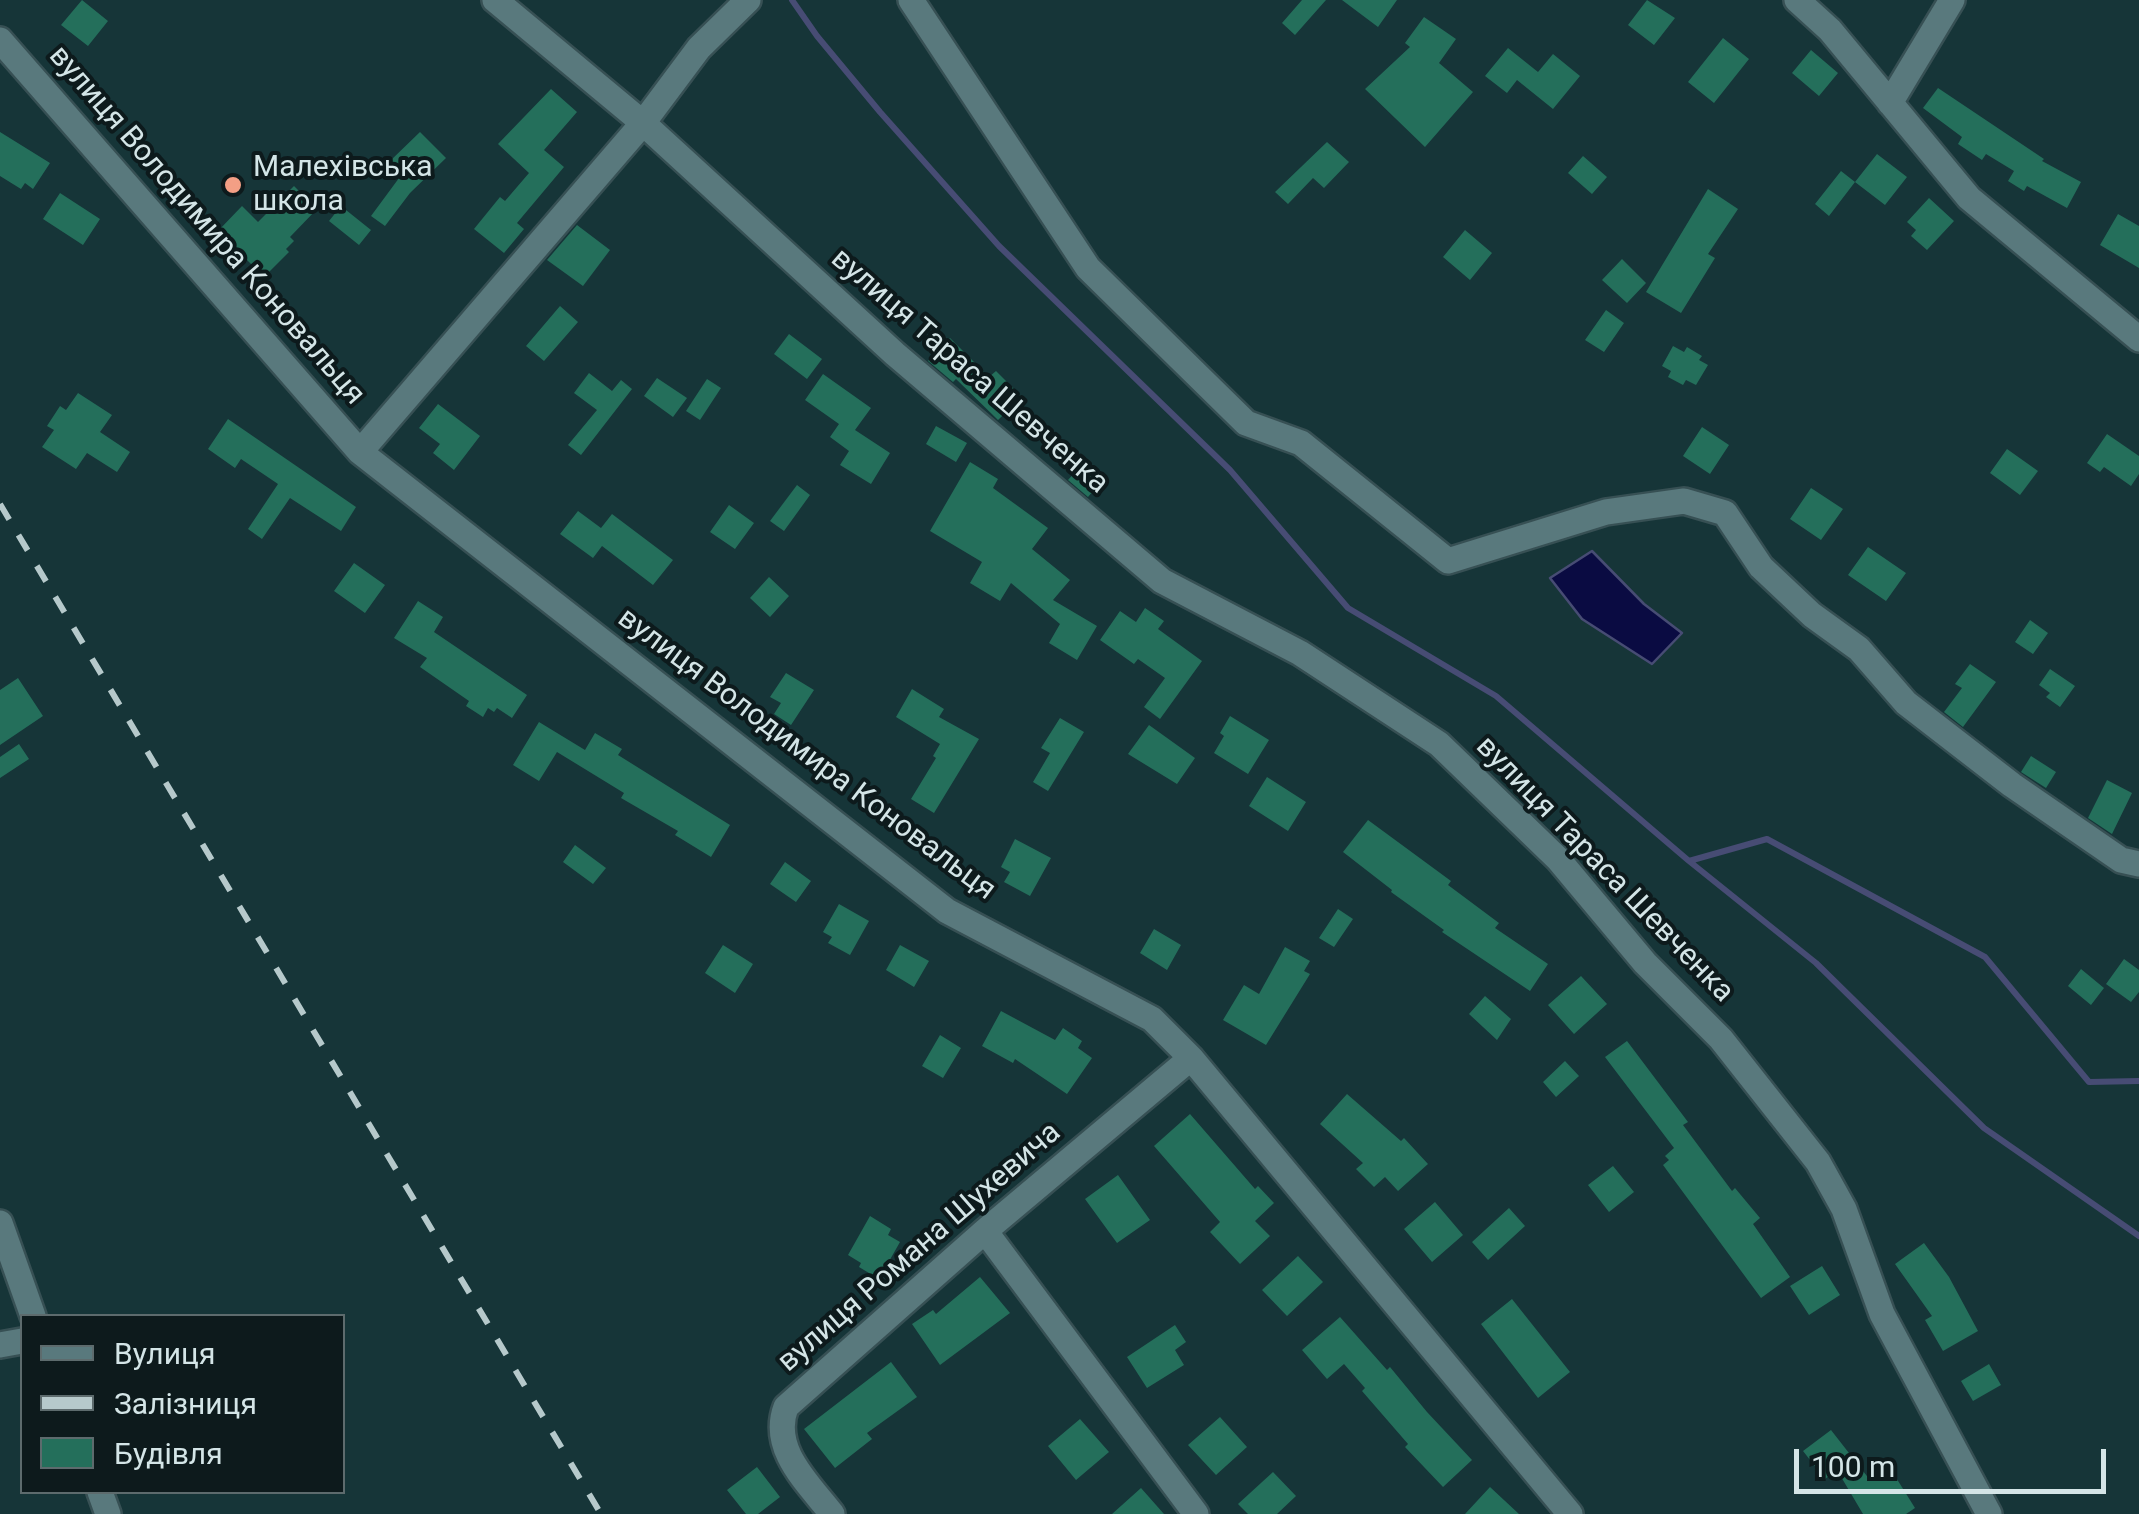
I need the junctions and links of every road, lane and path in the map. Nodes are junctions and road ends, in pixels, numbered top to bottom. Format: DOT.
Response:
graph roads {
  1 [pos="495,0"];
  2 [pos="748,0"];
  3 [pos="910,0"];
  4 [pos="1797,0"];
  5 [pos="1952,0"];
  6 [pos="0,40"];
  7 [pos="1890,103"];
  8 [pos="643,123"];
  9 [pos="2139,339"];
  10 [pos="360,452"];
  11 [pos="2139,864"];
  12 [pos="1191,1058"];
  13 [pos="0,1223"];
  14 [pos="985,1231"];
  15 [pos="32,1314"];
  16 [pos="832,1514"];
  17 [pos="1196,1514"];
  18 [pos="1570,1514"];
  19 [pos="1989,1514"];
  1 -- 8 [label="street, вулиця Тараса Шевченка"];
  2 -- 8 [label="street"];
  3 -- 11 [label="street"];
  4 -- 7 [label="street"];
  5 -- 7 [label="street"];
  6 -- 10 [label="street, вулиця Володимира Коновальця"];
  7 -- 9 [label="street"];
  8 -- 10 [label="street"];
  8 -- 19 [label="street, вулиця Тараса Шевченка"];
  10 -- 12 [label="street, вулиця Володимира Коновальця"];
  12 -- 14 [label="street, вулиця Романа Шухевича"];
  12 -- 18 [label="street, вулиця Володимира Коновальця"];
  13 -- 15 [label="street"];
  14 -- 16 [label="street, вулиця Романа Шухевича"];
  14 -- 17 [label="street"];
}
